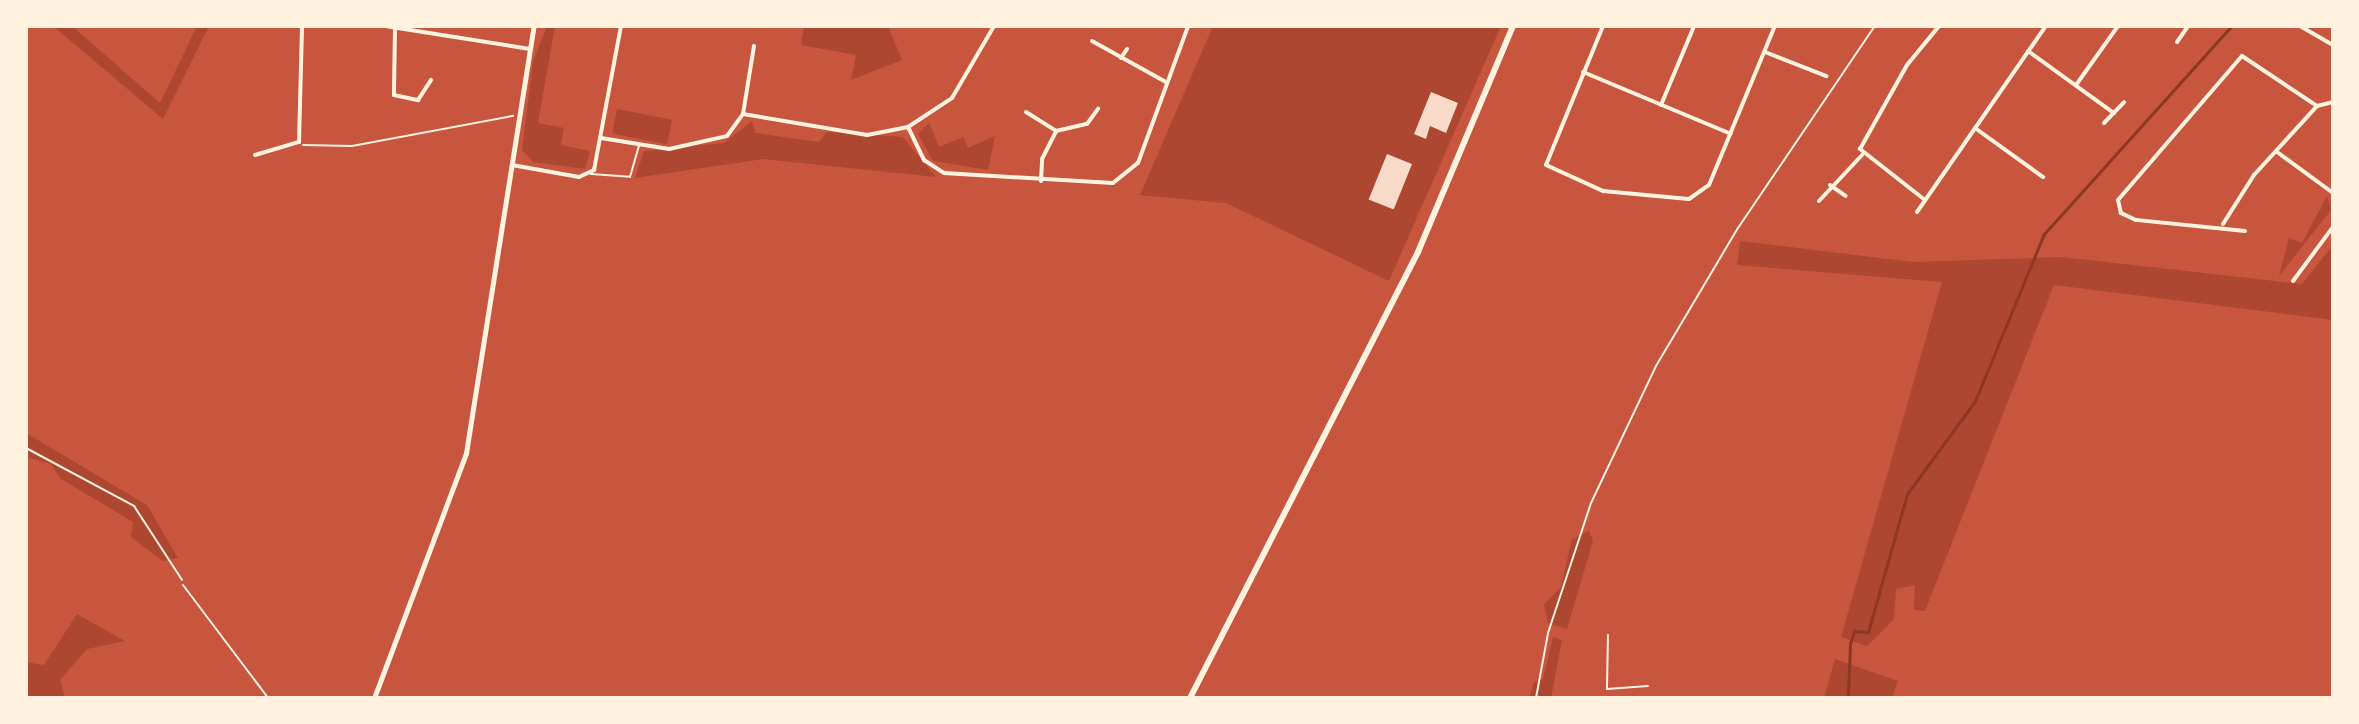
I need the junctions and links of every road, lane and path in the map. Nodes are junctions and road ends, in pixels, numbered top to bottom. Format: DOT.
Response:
graph roads {
  1 [pos="302,26"];
  2 [pos="385,26"];
  3 [pos="534,26"];
  4 [pos="621,26"];
  5 [pos="993,26"];
  6 [pos="1188,26"];
  7 [pos="1513,26"];
  8 [pos="1603,26"];
  9 [pos="1694,26"];
  10 [pos="1775,26"];
  11 [pos="1875,26"];
  12 [pos="1939,26"];
  13 [pos="2046,26"];
  14 [pos="2118,26"];
  15 [pos="2188,26"];
  16 [pos="2300,26"];
  17 [pos="395,28"];
  18 [pos="2179,28"];
  19 [pos="1092,41"];
  20 [pos="2177,42"];
  21 [pos="2333,45"];
  22 [pos="754,46"];
  23 [pos="531,49"];
  24 [pos="1127,49"];
  25 [pos="2028,51"];
  26 [pos="1765,52"];
  27 [pos="1121,58"];
  28 [pos="1583,72"];
  29 [pos="1826,76"];
  30 [pos="431,80"];
  31 [pos="1166,82"];
  32 [pos="2076,85"];
  33 [pos="2124,102"];
  34 [pos="2333,102"];
  35 [pos="1661,105"];
  36 [pos="2317,106"];
  37 [pos="1098,109"];
  38 [pos="1026,112"];
  39 [pos="2114,113"];
  40 [pos="743,114"];
  41 [pos="520,117"];
  42 [pos="2104,123"];
  43 [pos="908,127"];
  44 [pos="1975,128"];
  45 [pos="1056,131"];
  46 [pos="1731,134"];
  47 [pos="601,138"];
  48 [pos="299,142"];
  49 [pos="639,145"];
  50 [pos="2277,151"];
  51 [pos="255,155"];
  52 [pos="1862,155"];
  53 [pos="512,165"];
  54 [pos="590,174"];
  55 [pos="2043,177"];
  56 [pos="1041,181"];
  57 [pos="1830,185"];
  58 [pos="2333,193"];
  59 [pos="1846,196"];
  60 [pos="1925,200"];
  61 [pos="1819,201"];
  62 [pos="1917,212"];
  63 [pos="2223,224"];
  64 [pos="2333,227"];
  65 [pos="2245,231"];
  66 [pos="2315,253"];
  67 [pos="2323,259"];
  68 [pos="2293,281"];
  69 [pos="26,448"];
  70 [pos="183,585"];
  71 [pos="1608,635"];
  72 [pos="1648,686"];
  73 [pos="268,698"];
  74 [pos="374,698"];
  75 [pos="1190,698"];
  76 [pos="1536,698"];
  1 -- 48 [label="street"];
  2 -- 17 [label="street"];
  3 -- 23 [label="street"];
  4 -- 47 [label="street"];
  5 -- 43 [label="street"];
  6 -- 31 [label="street"];
  7 -- 75 [label="main road"];
  8 -- 28 [label="street"];
  9 -- 35 [label="street"];
  10 -- 26 [label="street"];
  11 -- 76 [label="path"];
  12 -- 52 [label="street"];
  13 -- 25 [label="street"];
  14 -- 32 [label="street"];
  15 -- 18 [label="street"];
  16 -- 21 [label="street"];
  17 -- 23 [label="street"];
  17 -- 30 [label="street"];
  18 -- 20 [label="street"];
  19 -- 27 [label="street"];
  22 -- 40 [label="street"];
  23 -- 41 [label="street"];
  24 -- 27 [label="street"];
  25 -- 32 [label="street"];
  25 -- 44 [label="street"];
  26 -- 29 [label="street"];
  26 -- 46 [label="street"];
  27 -- 31 [label="street"];
  28 -- 35 [label="street"];
  28 -- 46 [label="street"];
  31 -- 56 [label="street"];
  32 -- 39 [label="street"];
  33 -- 39 [label="street"];
  34 -- 36 [label="street"];
  35 -- 46 [label="street"];
  36 -- 50 [label="street"];
  36 -- 63 [label="street"];
  37 -- 45 [label="street"];
  38 -- 45 [label="street"];
  39 -- 42 [label="street"];
  40 -- 43 [label="street"];
  40 -- 49 [label="street"];
  41 -- 48 [label="path"];
  41 -- 53 [label="street"];
  43 -- 56 [label="street"];
  44 -- 55 [label="street"];
  44 -- 60 [label="street"];
  45 -- 56 [label="street"];
  47 -- 49 [label="street"];
  47 -- 54 [label="street"];
  48 -- 51 [label="street"];
  49 -- 54 [label="lane"];
  50 -- 58 [label="street"];
  50 -- 63 [label="street"];
  52 -- 57 [label="street"];
  52 -- 60 [label="street"];
  53 -- 54 [label="street"];
  53 -- 74 [label="street"];
  57 -- 59 [label="street"];
  57 -- 61 [label="street"];
  60 -- 62 [label="street"];
  63 -- 65 [label="street"];
  64 -- 66 [label="street"];
  66 -- 67 [label="street"];
  66 -- 68 [label="street"];
  69 -- 70 [label="path"];
  70 -- 73 [label="lane"];
  71 -- 72 [label="lane"];
}
